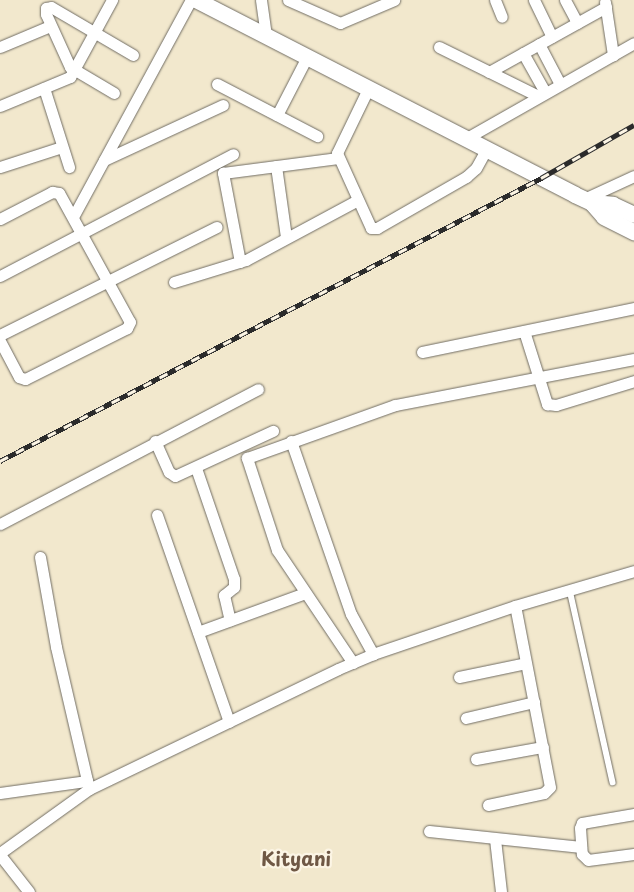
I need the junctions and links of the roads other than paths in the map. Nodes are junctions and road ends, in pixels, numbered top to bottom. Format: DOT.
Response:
graph roads {
  1 [pos="112,0"];
  2 [pos="191,0"];
  3 [pos="196,0"];
  4 [pos="261,0"];
  5 [pos="288,0"];
  6 [pos="394,0"];
  7 [pos="495,0"];
  8 [pos="534,0"];
  9 [pos="565,0"];
  10 [pos="605,4"];
  11 [pos="308,5"];
  12 [pos="502,17"];
  13 [pos="577,23"];
  14 [pos="50,26"];
  15 [pos="95,34"];
  16 [pos="266,36"];
  17 [pos="552,37"];
  18 [pos="634,43"];
  19 [pos="539,44"];
  20 [pos="0,47"];
  21 [pos="439,47"];
  22 [pos="524,53"];
  23 [pos="133,55"];
  24 [pos="613,55"];
  25 [pos="307,57"];
  26 [pos="75,71"];
  27 [pos="489,72"];
  28 [pos="217,84"];
  29 [pos="560,84"];
  30 [pos="44,88"];
  31 [pos="368,89"];
  32 [pos="114,92"];
  33 [pos="542,94"];
  34 [pos="223,105"];
  35 [pos="0,106"];
  36 [pos="277,115"];
  37 [pos="317,136"];
  38 [pos="465,139"];
  39 [pos="62,147"];
  40 [pos="486,150"];
  41 [pos="233,154"];
  42 [pos="338,158"];
  43 [pos="104,160"];
  44 [pos="0,166"];
  45 [pos="276,166"];
  46 [pos="69,167"];
  47 [pos="634,176"];
  48 [pos="356,200"];
  49 [pos="588,201"];
  50 [pos="634,215"];
  51 [pos="73,217"];
  52 [pos="0,219"];
  53 [pos="217,227"];
  54 [pos="634,232"];
  55 [pos="82,234"];
  56 [pos="286,237"];
  57 [pos="240,262"];
  58 [pos="0,276"];
  59 [pos="174,282"];
  60 [pos="109,283"];
  61 [pos="634,308"];
  62 [pos="524,331"];
  63 [pos="0,335"];
  64 [pos="0,341"];
  65 [pos="422,352"];
  66 [pos="634,359"];
  67 [pos="536,378"];
  68 [pos="634,381"];
  69 [pos="258,389"];
  70 [pos="273,431"];
  71 [pos="155,441"];
  72 [pos="290,442"];
  73 [pos="196,468"];
  74 [pos="156,515"];
  75 [pos="0,524"];
  76 [pos="40,557"];
  77 [pos="634,572"];
  78 [pos="570,590"];
  79 [pos="305,593"];
  80 [pos="515,606"];
  81 [pos="230,620"];
  82 [pos="198,632"];
  83 [pos="373,654"];
  84 [pos="353,663"];
  85 [pos="526,663"];
  86 [pos="459,677"];
  87 [pos="534,702"];
  88 [pos="466,718"];
  89 [pos="229,722"];
  90 [pos="543,747"];
  91 [pos="476,758"];
  92 [pos="613,782"];
  93 [pos="88,785"];
  94 [pos="0,793"];
  95 [pos="488,805"];
  96 [pos="634,814"];
  97 [pos="429,831"];
  98 [pos="495,839"];
  99 [pos="581,847"];
  100 [pos="0,854"];
  101 [pos="634,854"];
  102 [pos="29,892"];
  103 [pos="502,892"];
  1 -- 15 [label="street"];
  2 -- 43 [label="street"];
  3 -- 16 [label="main road"];
  4 -- 16 [label="street"];
  5 -- 11 [label="street"];
  6 -- 11 [label="street"];
  7 -- 12 [label="street"];
  8 -- 17 [label="street"];
  9 -- 13 [label="street"];
  10 -- 13 [label="street"];
  10 -- 24 [label="street"];
  13 -- 17 [label="street"];
  14 -- 15 [label="street"];
  14 -- 20 [label="street"];
  14 -- 26 [label="street"];
  15 -- 23 [label="street"];
  15 -- 26 [label="street"];
  16 -- 25 [label="main road"];
  17 -- 19 [label="street"];
  18 -- 24 [label="street"];
  19 -- 22 [label="street"];
  19 -- 29 [label="street"];
  21 -- 27 [label="street"];
  22 -- 27 [label="street"];
  22 -- 33 [label="street"];
  24 -- 29 [label="street"];
  25 -- 31 [label="main road"];
  25 -- 36 [label="street"];
  26 -- 30 [label="street"];
  26 -- 32 [label="street"];
  27 -- 33 [label="street"];
  28 -- 36 [label="street"];
  29 -- 33 [label="street"];
  30 -- 35 [label="street"];
  30 -- 39 [label="street"];
  31 -- 38 [label="main road"];
  31 -- 42 [label="street"];
  33 -- 38 [label="street"];
  34 -- 43 [label="street"];
  36 -- 37 [label="street"];
  38 -- 40 [label="main road"];
  39 -- 44 [label="street"];
  39 -- 46 [label="street"];
  40 -- 48 [label="street"];
  40 -- 49 [label="main road"];
  41 -- 55 [label="street"];
  42 -- 45 [label="street"];
  42 -- 48 [label="street"];
  43 -- 51 [label="street"];
  45 -- 56 [label="street"];
  45 -- 57 [label="street"];
  47 -- 49 [label="street"];
  48 -- 56 [label="street"];
  49 -- 50 [label="main road"];
  49 -- 54 [label="main road"];
  51 -- 52 [label="street"];
  51 -- 55 [label="street"];
  53 -- 60 [label="street"];
  55 -- 58 [label="street"];
  55 -- 60 [label="street"];
  56 -- 57 [label="street"];
  57 -- 59 [label="street"];
  60 -- 63 [label="street"];
  60 -- 64 [label="street"];
  61 -- 62 [label="street"];
  62 -- 65 [label="street"];
  62 -- 67 [label="street"];
  66 -- 67 [label="street"];
  67 -- 68 [label="street"];
  67 -- 72 [label="street"];
  69 -- 71 [label="street"];
  70 -- 73 [label="street"];
  71 -- 73 [label="street"];
  71 -- 75 [label="street"];
  72 -- 79 [label="street"];
  72 -- 83 [label="street"];
  73 -- 81 [label="street"];
  74 -- 82 [label="street"];
  76 -- 93 [label="street"];
  77 -- 78 [label="street"];
  78 -- 80 [label="street"];
  78 -- 92 [label="lane"];
  79 -- 81 [label="street"];
  79 -- 84 [label="street"];
  80 -- 83 [label="street"];
  80 -- 85 [label="street"];
  81 -- 82 [label="street"];
  82 -- 89 [label="street"];
  83 -- 84 [label="street"];
  84 -- 89 [label="street"];
  85 -- 86 [label="street"];
  85 -- 87 [label="street"];
  87 -- 88 [label="street"];
  87 -- 90 [label="street"];
  89 -- 93 [label="street"];
  90 -- 91 [label="street"];
  90 -- 95 [label="street"];
  93 -- 94 [label="street"];
  93 -- 100 [label="street"];
  96 -- 99 [label="street"];
  97 -- 98 [label="street"];
  98 -- 99 [label="street"];
  98 -- 103 [label="street"];
  99 -- 101 [label="street"];
  100 -- 102 [label="street"];
}
